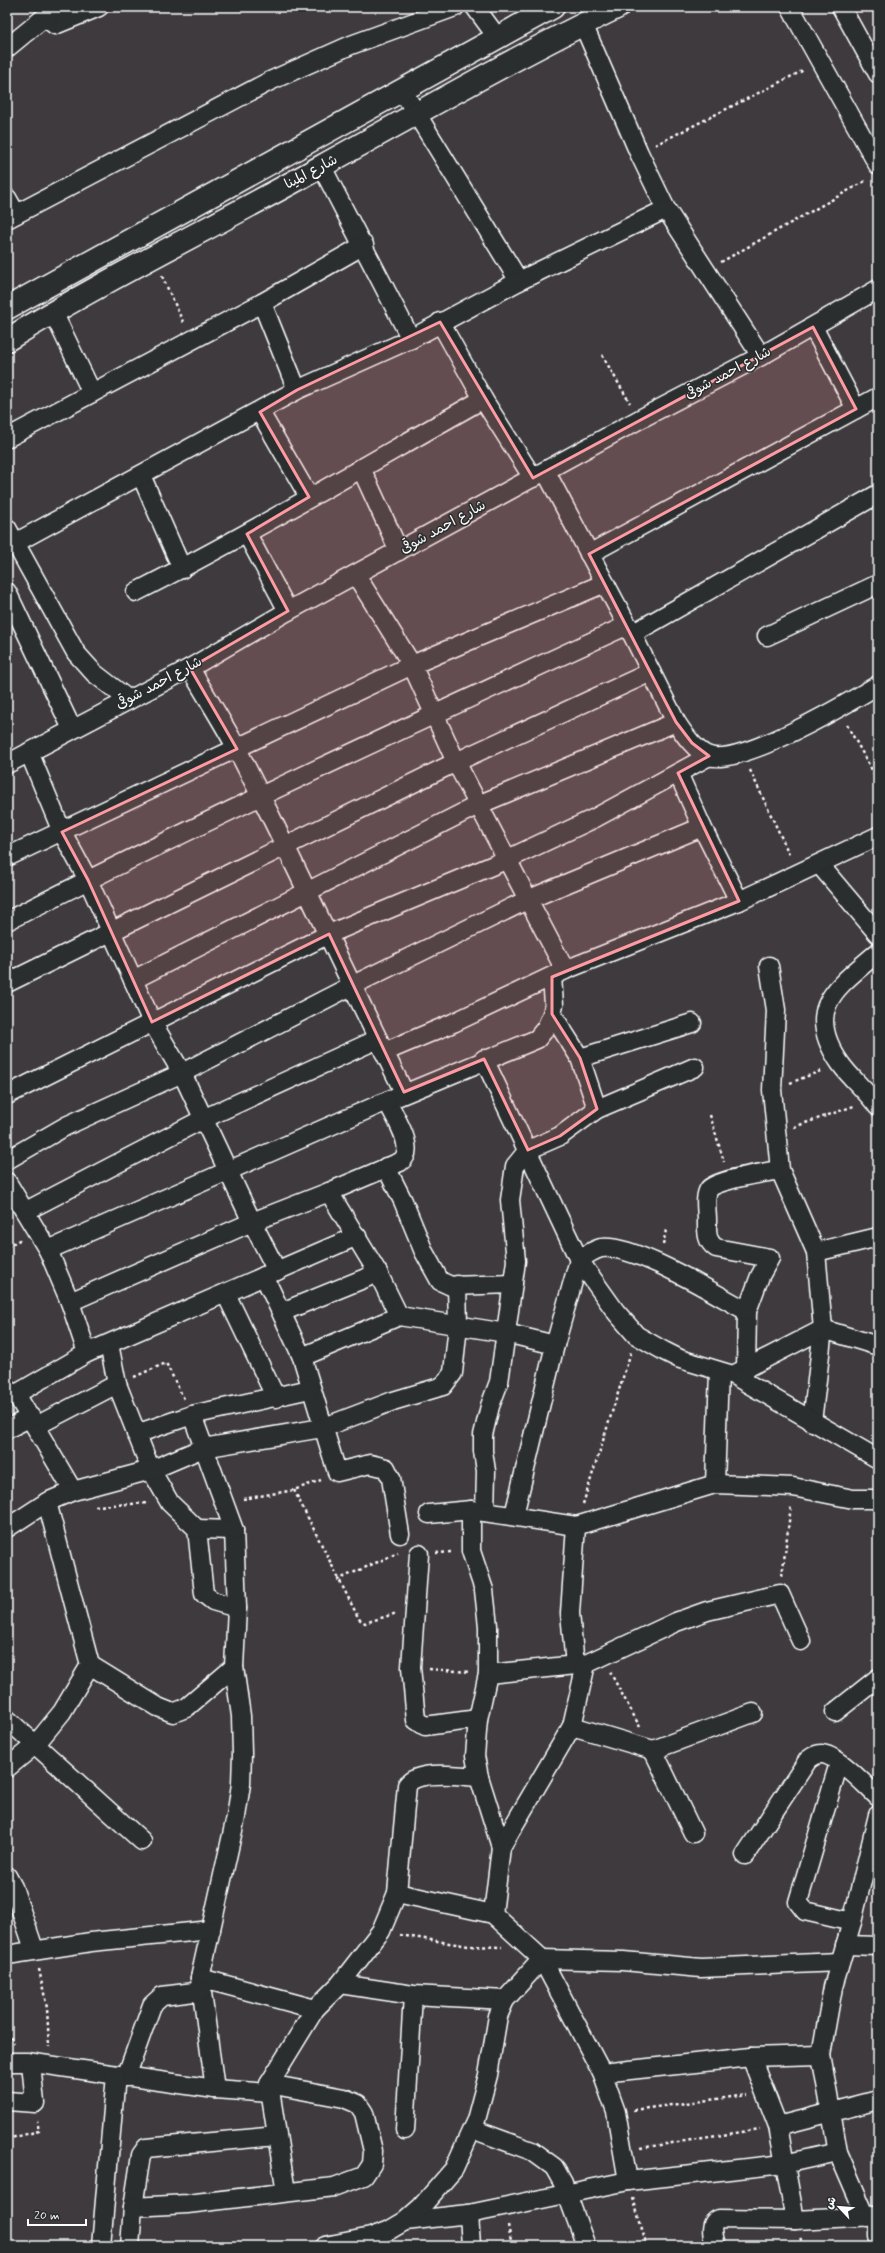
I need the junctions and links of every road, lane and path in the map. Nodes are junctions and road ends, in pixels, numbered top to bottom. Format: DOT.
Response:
graph roads {
  1 [pos="99,7"];
  2 [pos="455,7"];
  3 [pos="475,7"];
  4 [pos="554,7"];
  5 [pos="618,7"];
  6 [pos="790,7"];
  7 [pos="841,7"];
  8 [pos="51,12"];
  9 [pos="583,24"];
  10 [pos="497,37"];
  11 [pos="7,48"];
  12 [pos="820,62"];
  13 [pos="878,74"];
  14 [pos="402,90"];
  15 [pos="414,113"];
  16 [pos="639,153"];
  17 [pos="322,167"];
  18 [pos="875,171"];
  19 [pos="7,198"];
  20 [pos="666,209"];
  21 [pos="11,217"];
  22 [pos="364,245"];
  23 [pos="153,255"];
  24 [pos="707,270"];
  25 [pos="519,281"];
  26 [pos="878,289"];
  27 [pos="262,303"];
  28 [pos="7,308"];
  29 [pos="53,312"];
  30 [pos="440,322"];
  31 [pos="813,326"];
  32 [pos="411,339"];
  33 [pos="7,340"];
  34 [pos="192,340"];
  35 [pos="602,355"];
  36 [pos="761,356"];
  37 [pos="297,390"];
  38 [pos="92,393"];
  39 [pos="878,397"];
  40 [pos="483,400"];
  41 [pos="856,409"];
  42 [pos="260,412"];
  43 [pos="640,419"];
  44 [pos="7,438"];
  45 [pos="360,468"];
  46 [pos="141,475"];
  47 [pos="540,475"];
  48 [pos="878,494"];
  49 [pos="309,497"];
  50 [pos="247,534"];
  51 [pos="11,536"];
  52 [pos="399,551"];
  53 [pos="590,554"];
  54 [pos="182,569"];
  55 [pos="356,575"];
  56 [pos="605,583"];
  57 [pos="878,584"];
  58 [pos="7,592"];
  59 [pos="136,592"];
  60 [pos="288,611"];
  61 [pos="630,630"];
  62 [pos="767,636"];
  63 [pos="412,665"];
  64 [pos="190,668"];
  65 [pos="651,672"];
  66 [pos="878,685"];
  67 [pos="129,700"];
  68 [pos="838,708"];
  69 [pos="434,714"];
  70 [pos="676,722"];
  71 [pos="72,729"];
  72 [pos="237,749"];
  73 [pos="29,752"];
  74 [pos="742,754"];
  75 [pos="709,756"];
  76 [pos="456,762"];
  77 [pos="7,764"];
  78 [pos="678,773"];
  79 [pos="878,781"];
  80 [pos="260,797"];
  81 [pos="478,805"];
  82 [pos="702,827"];
  83 [pos="62,832"];
  84 [pos="878,836"];
  85 [pos="284,846"];
  86 [pos="7,857"];
  87 [pos="508,859"];
  88 [pos="819,864"];
  89 [pos="798,873"];
  90 [pos="88,880"];
  91 [pos="309,892"];
  92 [pos="526,900"];
  93 [pos="738,901"];
  94 [pos="7,921"];
  95 [pos="112,932"];
  96 [pos="329,934"];
  97 [pos="878,934"];
  98 [pos="878,952"];
  99 [pos="769,966"];
  100 [pos="559,973"];
  101 [pos="133,980"];
  102 [pos="7,983"];
  103 [pos="353,986"];
  104 [pos="552,1014"];
  105 [pos="152,1022"];
  106 [pos="692,1023"];
  107 [pos="381,1045"];
  108 [pos="580,1058"];
  109 [pos="484,1059"];
  110 [pos="840,1064"];
  111 [pos="696,1067"];
  112 [pos="182,1073"];
  113 [pos="772,1090"];
  114 [pos="404,1092"];
  115 [pos="7,1095"];
  116 [pos="387,1100"];
  117 [pos="875,1103"];
  118 [pos="597,1109"];
  119 [pos="710,1115"];
  120 [pos="203,1119"];
  121 [pos="777,1133"];
  122 [pos="528,1150"];
  123 [pos="7,1160"];
  124 [pos="386,1167"];
  125 [pos="227,1170"];
  126 [pos="780,1170"];
  127 [pos="729,1180"];
  128 [pos="7,1182"];
  129 [pos="328,1192"];
  130 [pos="26,1211"];
  131 [pos="252,1222"];
  132 [pos="357,1236"];
  133 [pos="878,1237"];
  134 [pos="48,1250"];
  135 [pos="816,1252"];
  136 [pos="579,1260"];
  137 [pos="378,1273"];
  138 [pos="271,1274"];
  139 [pos="512,1284"];
  140 [pos="457,1285"];
  141 [pos="226,1294"];
  142 [pos="70,1302"];
  143 [pos="747,1311"];
  144 [pos="282,1312"];
  145 [pos="399,1316"];
  146 [pos="458,1324"];
  147 [pos="823,1329"];
  148 [pos="506,1333"];
  149 [pos="636,1335"];
  150 [pos="109,1344"];
  151 [pos="555,1345"];
  152 [pos="878,1346"];
  153 [pos="87,1353"];
  154 [pos="302,1357"];
  155 [pos="733,1372"];
  156 [pos="117,1384"];
  157 [pos="310,1389"];
  158 [pos="12,1392"];
  159 [pos="276,1398"];
  160 [pos="192,1415"];
  161 [pos="34,1421"];
  162 [pos="812,1422"];
  163 [pos="322,1428"];
  164 [pos="7,1430"];
  165 [pos="136,1434"];
  166 [pos="203,1448"];
  167 [pos="878,1459"];
  168 [pos="151,1470"];
  169 [pos="337,1472"];
  170 [pos="715,1484"];
  171 [pos="793,1487"];
  172 [pos="294,1490"];
  173 [pos="73,1491"];
  174 [pos="878,1499"];
  175 [pos="47,1502"];
  176 [pos="170,1502"];
  177 [pos="223,1503"];
  178 [pos="478,1511"];
  179 [pos="429,1514"];
  180 [pos="514,1515"];
  181 [pos="576,1526"];
  182 [pos="7,1528"];
  183 [pos="197,1529"];
  184 [pos="234,1530"];
  185 [pos="400,1534"];
  186 [pos="401,1552"];
  187 [pos="419,1554"];
  188 [pos="338,1580"];
  189 [pos="780,1594"];
  190 [pos="237,1608"];
  191 [pos="415,1608"];
  192 [pos="801,1641"];
  193 [pos="588,1662"];
  194 [pos="90,1665"];
  195 [pos="234,1667"];
  196 [pos="411,1667"];
  197 [pos="488,1674"];
  198 [pos="878,1678"];
  199 [pos="835,1712"];
  200 [pos="753,1713"];
  201 [pos="7,1719"];
  202 [pos="478,1719"];
  203 [pos="572,1726"];
  204 [pos="36,1744"];
  205 [pos="653,1750"];
  206 [pos="840,1763"];
  207 [pos="7,1768"];
  208 [pos="479,1777"];
  209 [pos="878,1797"];
  210 [pos="878,1815"];
  211 [pos="693,1833"];
  212 [pos="142,1841"];
  213 [pos="502,1847"];
  214 [pos="745,1855"];
  215 [pos="7,1876"];
  216 [pos="397,1893"];
  217 [pos="493,1914"];
  218 [pos="852,1922"];
  219 [pos="211,1930"];
  220 [pos="381,1931"];
  221 [pos="528,1944"];
  222 [pos="878,1946"];
  223 [pos="34,1949"];
  224 [pos="843,1953"];
  225 [pos="7,1955"];
  226 [pos="542,1959"];
  227 [pos="201,1984"];
  228 [pos="340,1984"];
  229 [pos="413,1996"];
  230 [pos="505,2000"];
  231 [pos="315,2009"];
  232 [pos="821,2055"];
  233 [pos="751,2057"];
  234 [pos="7,2062"];
  235 [pos="32,2063"];
  236 [pos="50,2066"];
  237 [pos="602,2073"];
  238 [pos="121,2076"];
  239 [pos="270,2088"];
  240 [pos="215,2089"];
  241 [pos="766,2093"];
  242 [pos="878,2100"];
  243 [pos="7,2101"];
  244 [pos="35,2103"];
  245 [pos="616,2112"];
  246 [pos="830,2113"];
  247 [pos="778,2126"];
  248 [pos="472,2129"];
  249 [pos="405,2130"];
  250 [pos="277,2136"];
  251 [pos="7,2139"];
  252 [pos="623,2151"];
  253 [pos="838,2152"];
  254 [pos="784,2164"];
  255 [pos="628,2181"];
  256 [pos="286,2192"];
  257 [pos="566,2193"];
  258 [pos="133,2207"];
  259 [pos="469,2214"];
  260 [pos="874,2216"];
  261 [pos="795,2220"];
  262 [pos="405,2222"];
  263 [pos="878,2236"];
  264 [pos="101,2246"];
  265 [pos="130,2246"];
  266 [pos="325,2246"];
  267 [pos="471,2246"];
  268 [pos="586,2246"];
  269 [pos="647,2246"];
  270 [pos="715,2246"];
  1 -- 8 [label="street"];
  2 -- 21 [label="street"];
  3 -- 10 [label="street"];
  4 -- 10 [label="main road, شارع المينا"];
  5 -- 9 [label="main road, شارع المينا"];
  6 -- 12 [label="street"];
  7 -- 13 [label="street"];
  8 -- 11 [label="street"];
  9 -- 15 [label="main road, شارع المينا"];
  9 -- 16 [label="street"];
  10 -- 14 [label="main road, شارع المينا"];
  12 -- 16 [label="path"];
  12 -- 18 [label="street"];
  14 -- 15 [label="street"];
  14 -- 28 [label="main road, شارع المينا"];
  15 -- 17 [label="main road, شارع المينا"];
  15 -- 25 [label="street"];
  16 -- 20 [label="street"];
  17 -- 22 [label="street"];
  17 -- 23 [label="main road, شارع المينا"];
  18 -- 24 [label="path"];
  19 -- 21 [label="street"];
  20 -- 24 [label="street"];
  20 -- 25 [label="street"];
  22 -- 27 [label="street"];
  22 -- 32 [label="street"];
  23 -- 29 [label="main road, شارع المينا"];
  23 -- 34 [label="path"];
  24 -- 36 [label="street"];
  25 -- 30 [label="street"];
  26 -- 31 [label="street, شارع احمد شوقى"];
  27 -- 34 [label="street"];
  27 -- 37 [label="street"];
  29 -- 33 [label="main road, شارع المينا"];
  29 -- 38 [label="street"];
  30 -- 32 [label="street"];
  30 -- 40 [label="street"];
  31 -- 36 [label="street, شارع احمد شوقى"];
  31 -- 41 [label="street"];
  32 -- 37 [label="street"];
  34 -- 38 [label="street"];
  35 -- 43 [label="path"];
  36 -- 43 [label="street, شارع احمد شوقى"];
  37 -- 42 [label="street"];
  38 -- 44 [label="street"];
  39 -- 41 [label="street"];
  40 -- 45 [label="street"];
  40 -- 47 [label="street"];
  41 -- 53 [label="street"];
  42 -- 46 [label="street"];
  42 -- 49 [label="street"];
  43 -- 47 [label="street, شارع احمد شوقى"];
  45 -- 49 [label="street"];
  45 -- 52 [label="street"];
  46 -- 51 [label="street"];
  46 -- 54 [label="street"];
  47 -- 52 [label="street, شارع احمد شوقى"];
  47 -- 53 [label="street"];
  48 -- 61 [label="street"];
  49 -- 50 [label="street"];
  50 -- 54 [label="street"];
  50 -- 60 [label="street"];
  51 -- 67 [label="street"];
  52 -- 55 [label="street, شارع احمد شوقى"];
  53 -- 56 [label="street"];
  54 -- 59 [label="street"];
  55 -- 60 [label="street, شارع احمد شوقى"];
  55 -- 63 [label="street"];
  56 -- 61 [label="street"];
  56 -- 63 [label="street"];
  57 -- 62 [label="street"];
  58 -- 71 [label="street"];
  60 -- 64 [label="street, شارع احمد شوقى"];
  61 -- 65 [label="street"];
  61 -- 69 [label="street"];
  63 -- 69 [label="street"];
  63 -- 72 [label="street"];
  64 -- 67 [label="street, شارع احمد شوقى"];
  64 -- 72 [label="street"];
  65 -- 70 [label="street"];
  65 -- 76 [label="street"];
  66 -- 68 [label="street"];
  67 -- 71 [label="street, شارع احمد شوقى"];
  68 -- 74 [label="street"];
  68 -- 79 [label="path"];
  69 -- 76 [label="street"];
  69 -- 80 [label="street"];
  70 -- 75 [label="street"];
  70 -- 81 [label="street"];
  71 -- 73 [label="street, شارع احمد شوقى"];
  72 -- 80 [label="street"];
  72 -- 83 [label="street"];
  73 -- 77 [label="street, شارع احمد شوقى"];
  73 -- 83 [label="street"];
  74 -- 75 [label="street"];
  74 -- 89 [label="path"];
  75 -- 78 [label="street"];
  76 -- 81 [label="street"];
  76 -- 85 [label="street"];
  78 -- 82 [label="street"];
  78 -- 87 [label="street"];
  80 -- 85 [label="street"];
  80 -- 90 [label="street"];
  81 -- 87 [label="street"];
  81 -- 91 [label="street"];
  82 -- 92 [label="street"];
  82 -- 93 [label="street"];
  83 -- 86 [label="street"];
  83 -- 90 [label="street"];
  84 -- 88 [label="street"];
  85 -- 91 [label="street"];
  85 -- 95 [label="street"];
  87 -- 92 [label="street"];
  87 -- 96 [label="street"];
  88 -- 89 [label="street"];
  88 -- 97 [label="street"];
  89 -- 93 [label="street"];
  90 -- 94 [label="street"];
  90 -- 95 [label="street"];
  91 -- 96 [label="street"];
  91 -- 101 [label="street"];
  92 -- 100 [label="street"];
  92 -- 103 [label="street"];
  93 -- 100 [label="street"];
  95 -- 101 [label="street"];
  95 -- 102 [label="street"];
  96 -- 103 [label="street"];
  96 -- 105 [label="street"];
  98 -- 110 [label="street"];
  99 -- 113 [label="street"];
  100 -- 104 [label="street"];
  100 -- 107 [label="street"];
  101 -- 105 [label="street"];
  103 -- 107 [label="street"];
  103 -- 112 [label="street"];
  104 -- 108 [label="street"];
  104 -- 109 [label="street"];
  105 -- 112 [label="street"];
  105 -- 115 [label="street"];
  106 -- 108 [label="street"];
  107 -- 114 [label="street"];
  107 -- 120 [label="street"];
  108 -- 118 [label="street"];
  109 -- 114 [label="street"];
  109 -- 122 [label="street"];
  110 -- 113 [label="path"];
  110 -- 117 [label="street"];
  111 -- 118 [label="street"];
  112 -- 120 [label="street"];
  112 -- 123 [label="street"];
  113 -- 121 [label="street"];
  114 -- 116 [label="street"];
  116 -- 124 [label="street"];
  116 -- 125 [label="street"];
  117 -- 121 [label="path"];
  118 -- 122 [label="street"];
  119 -- 127 [label="path"];
  120 -- 125 [label="street"];
  120 -- 130 [label="street"];
  121 -- 126 [label="street"];
  122 -- 136 [label="street"];
  122 -- 139 [label="street"];
  124 -- 129 [label="street"];
  124 -- 140 [label="street"];
  125 -- 131 [label="street"];
  125 -- 134 [label="street"];
  126 -- 127 [label="street"];
  126 -- 135 [label="street"];
  127 -- 143 [label="street"];
  128 -- 130 [label="street"];
  129 -- 131 [label="street"];
  129 -- 132 [label="street"];
  130 -- 134 [label="street"];
  131 -- 138 [label="street"];
  131 -- 142 [label="street"];
  132 -- 137 [label="street"];
  132 -- 138 [label="street"];
  133 -- 135 [label="street"];
  134 -- 142 [label="street"];
  135 -- 147 [label="street"];
  136 -- 143 [label="street"];
  136 -- 149 [label="street"];
  136 -- 151 [label="street"];
  137 -- 144 [label="street"];
  137 -- 145 [label="street"];
  138 -- 141 [label="street"];
  138 -- 144 [label="street"];
  139 -- 140 [label="street"];
  139 -- 148 [label="street"];
  140 -- 146 [label="street"];
  141 -- 150 [label="street"];
  141 -- 159 [label="street"];
  142 -- 153 [label="street"];
  143 -- 155 [label="street"];
  144 -- 154 [label="street"];
  145 -- 146 [label="street"];
  145 -- 154 [label="street"];
  146 -- 148 [label="street"];
  146 -- 163 [label="street"];
  147 -- 152 [label="street"];
  147 -- 155 [label="street"];
  147 -- 162 [label="street"];
  148 -- 151 [label="street"];
  148 -- 178 [label="street"];
  149 -- 155 [label="street"];
  149 -- 181 [label="path"];
  150 -- 153 [label="street"];
  150 -- 156 [label="street"];
  151 -- 180 [label="street"];
  153 -- 158 [label="street"];
  154 -- 157 [label="street"];
  155 -- 162 [label="street"];
  155 -- 170 [label="street"];
  156 -- 160 [label="path"];
  156 -- 161 [label="street"];
  156 -- 165 [label="street"];
  157 -- 159 [label="street"];
  157 -- 163 [label="street"];
  158 -- 161 [label="street"];
  159 -- 160 [label="street"];
  160 -- 165 [label="street"];
  160 -- 166 [label="street"];
  161 -- 164 [label="street"];
  161 -- 173 [label="street"];
  162 -- 167 [label="street"];
  163 -- 166 [label="street"];
  163 -- 169 [label="street"];
  165 -- 168 [label="street"];
  166 -- 168 [label="street"];
  166 -- 177 [label="street"];
  168 -- 173 [label="street"];
  168 -- 176 [label="street"];
  169 -- 172 [label="path"];
  169 -- 185 [label="street"];
  170 -- 171 [label="street"];
  170 -- 181 [label="street"];
  171 -- 174 [label="street"];
  171 -- 189 [label="path"];
  172 -- 177 [label="path"];
  172 -- 188 [label="path"];
  173 -- 175 [label="street"];
  173 -- 176 [label="path"];
  175 -- 182 [label="street"];
  175 -- 194 [label="street"];
  176 -- 183 [label="street"];
  177 -- 184 [label="street"];
  178 -- 179 [label="street"];
  178 -- 180 [label="street"];
  178 -- 197 [label="street"];
  180 -- 181 [label="street"];
  181 -- 193 [label="street"];
  183 -- 184 [label="street"];
  183 -- 190 [label="street"];
  184 -- 190 [label="street"];
  186 -- 188 [label="path"];
  187 -- 191 [label="street"];
  188 -- 191 [label="path"];
  189 -- 192 [label="street"];
  189 -- 193 [label="street"];
  190 -- 195 [label="street"];
  191 -- 196 [label="street"];
  193 -- 197 [label="street"];
  193 -- 203 [label="street"];
  193 -- 205 [label="path"];
  194 -- 195 [label="street"];
  194 -- 204 [label="street"];
  195 -- 219 [label="street"];
  196 -- 197 [label="path"];
  196 -- 202 [label="street"];
  197 -- 202 [label="street"];
  198 -- 199 [label="street"];
  200 -- 205 [label="street"];
  201 -- 204 [label="street"];
  202 -- 208 [label="street"];
  203 -- 205 [label="street"];
  203 -- 213 [label="street"];
  204 -- 207 [label="street"];
  204 -- 212 [label="street"];
  205 -- 211 [label="street"];
  206 -- 209 [label="street"];
  206 -- 214 [label="street"];
  206 -- 218 [label="street"];
  208 -- 213 [label="street"];
  208 -- 216 [label="street"];
  210 -- 218 [label="street"];
  213 -- 217 [label="street"];
  215 -- 223 [label="street"];
  216 -- 217 [label="street"];
  216 -- 220 [label="street"];
  217 -- 221 [label="street"];
  218 -- 224 [label="street"];
  219 -- 223 [label="street"];
  219 -- 227 [label="street"];
  220 -- 221 [label="path"];
  220 -- 228 [label="street"];
  221 -- 226 [label="street"];
  222 -- 224 [label="street"];
  223 -- 225 [label="street"];
  223 -- 236 [label="path"];
  224 -- 226 [label="street"];
  224 -- 232 [label="street"];
  226 -- 230 [label="street"];
  226 -- 237 [label="street"];
  227 -- 231 [label="street"];
  227 -- 238 [label="street"];
  227 -- 240 [label="street"];
  228 -- 229 [label="street"];
  228 -- 231 [label="street"];
  229 -- 230 [label="street"];
  229 -- 249 [label="street"];
  230 -- 248 [label="street"];
  231 -- 239 [label="street"];
  232 -- 233 [label="street"];
  232 -- 246 [label="street"];
  233 -- 237 [label="street"];
  233 -- 241 [label="street"];
  234 -- 235 [label="street"];
  235 -- 236 [label="street"];
  235 -- 244 [label="street"];
  236 -- 238 [label="street"];
  237 -- 245 [label="street"];
  238 -- 240 [label="street"];
  238 -- 264 [label="street"];
  239 -- 240 [label="street"];
  239 -- 250 [label="street"];
  239 -- 256 [label="street"];
  241 -- 245 [label="path"];
  241 -- 247 [label="street"];
  242 -- 246 [label="street"];
  243 -- 244 [label="street"];
  244 -- 251 [label="path"];
  245 -- 252 [label="street"];
  246 -- 247 [label="street"];
  246 -- 253 [label="street"];
  247 -- 252 [label="path"];
  247 -- 254 [label="street"];
  248 -- 257 [label="street"];
  248 -- 262 [label="street"];
  250 -- 256 [label="street"];
  250 -- 258 [label="street"];
  252 -- 255 [label="street"];
  253 -- 254 [label="street"];
  253 -- 260 [label="street"];
  254 -- 255 [label="street"];
  254 -- 261 [label="street"];
  255 -- 257 [label="street"];
  255 -- 269 [label="path"];
  256 -- 258 [label="street"];
  257 -- 259 [label="street"];
  257 -- 268 [label="street"];
  258 -- 265 [label="street"];
  259 -- 262 [label="street"];
  259 -- 267 [label="street"];
  260 -- 261 [label="street"];
  260 -- 263 [label="street"];
  261 -- 270 [label="street"];
  262 -- 266 [label="street"];
}
